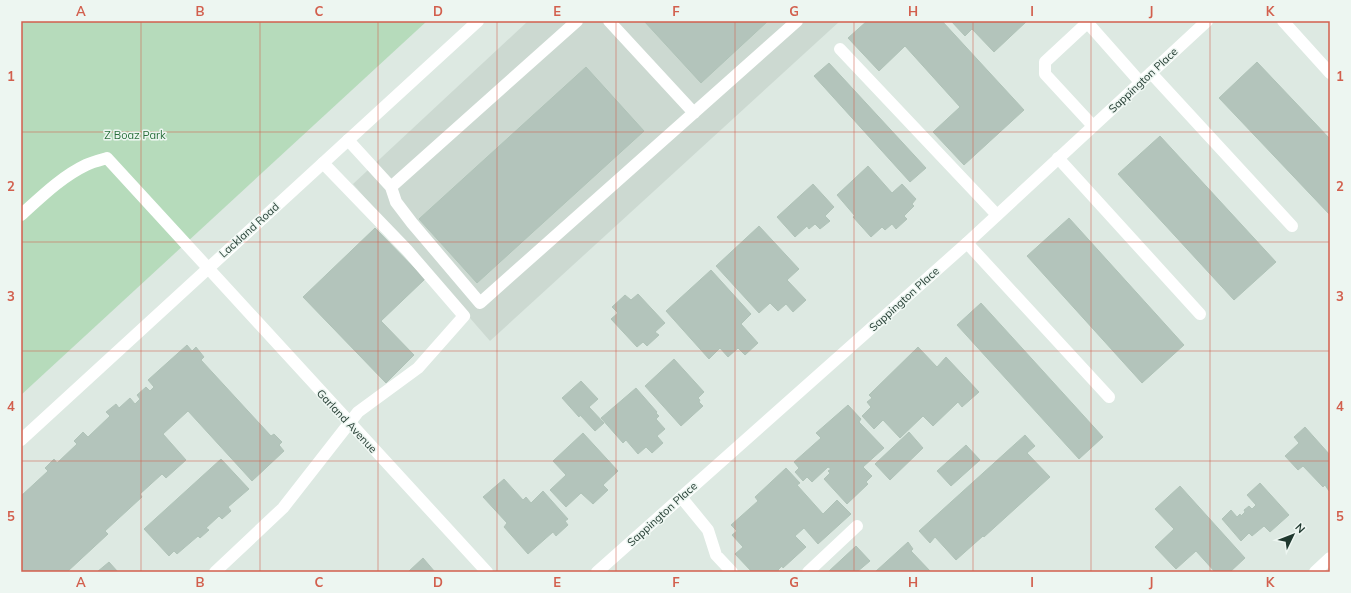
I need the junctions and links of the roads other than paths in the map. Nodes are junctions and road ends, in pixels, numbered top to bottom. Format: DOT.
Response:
graph roads {
  1 [pos="478,21"];
  2 [pos="577,21"];
  3 [pos="609,21"];
  4 [pos="797,21"];
  5 [pos="1207,21"];
  6 [pos="1283,21"];
  7 [pos="1086,22"];
  8 [pos="840,49"];
  9 [pos="1151,73"];
  10 [pos="1330,73"];
  11 [pos="1140,82"];
  12 [pos="694,113"];
  13 [pos="1093,126"];
  14 [pos="348,140"];
  15 [pos="1058,158"];
  16 [pos="323,163"];
  17 [pos="391,186"];
  18 [pos="21,215"];
  19 [pos="997,215"];
  20 [pos="1292,226"];
  21 [pos="967,243"];
  22 [pos="208,268"];
  23 [pos="1200,314"];
  24 [pos="1109,397"];
  25 [pos="349,423"];
  26 [pos="21,440"];
  27 [pos="681,498"];
  28 [pos="857,526"];
  29 [pos="1330,558"];
  30 [pos="215,572"];
  31 [pos="487,572"];
  32 [pos="597,572"];
  33 [pos="732,572"];
  34 [pos="808,572"];
  35 [pos="1315,572"];
  1 -- 14 [label="street, Lackland Road"];
  2 -- 17 [label="street"];
  3 -- 12 [label="street"];
  4 -- 12 [label="street"];
  5 -- 9 [label="street, Sappington Place"];
  6 -- 10 [label="street"];
  7 -- 11 [label="street"];
  7 -- 13 [label="street"];
  8 -- 19 [label="street"];
  9 -- 11 [label="street, Sappington Place"];
  9 -- 20 [label="street"];
  11 -- 13 [label="street, Sappington Place"];
  12 -- 17 [label="street"];
  13 -- 15 [label="street, Sappington Place"];
  14 -- 16 [label="street, Lackland Road"];
  14 -- 17 [label="street"];
  15 -- 19 [label="street, Sappington Place"];
  15 -- 23 [label="street"];
  16 -- 22 [label="street, Lackland Road"];
  16 -- 25 [label="street"];
  18 -- 22 [label="street, Garland Avenue"];
  19 -- 21 [label="street, Sappington Place"];
  21 -- 24 [label="street"];
  21 -- 27 [label="street, Sappington Place"];
  22 -- 25 [label="street, Garland Avenue"];
  22 -- 26 [label="street, Lackland Road"];
  25 -- 30 [label="street"];
  25 -- 31 [label="street, Garland Avenue"];
  27 -- 32 [label="street, Sappington Place"];
  27 -- 33 [label="street"];
  28 -- 34 [label="street"];
  29 -- 35 [label="street"];
}
